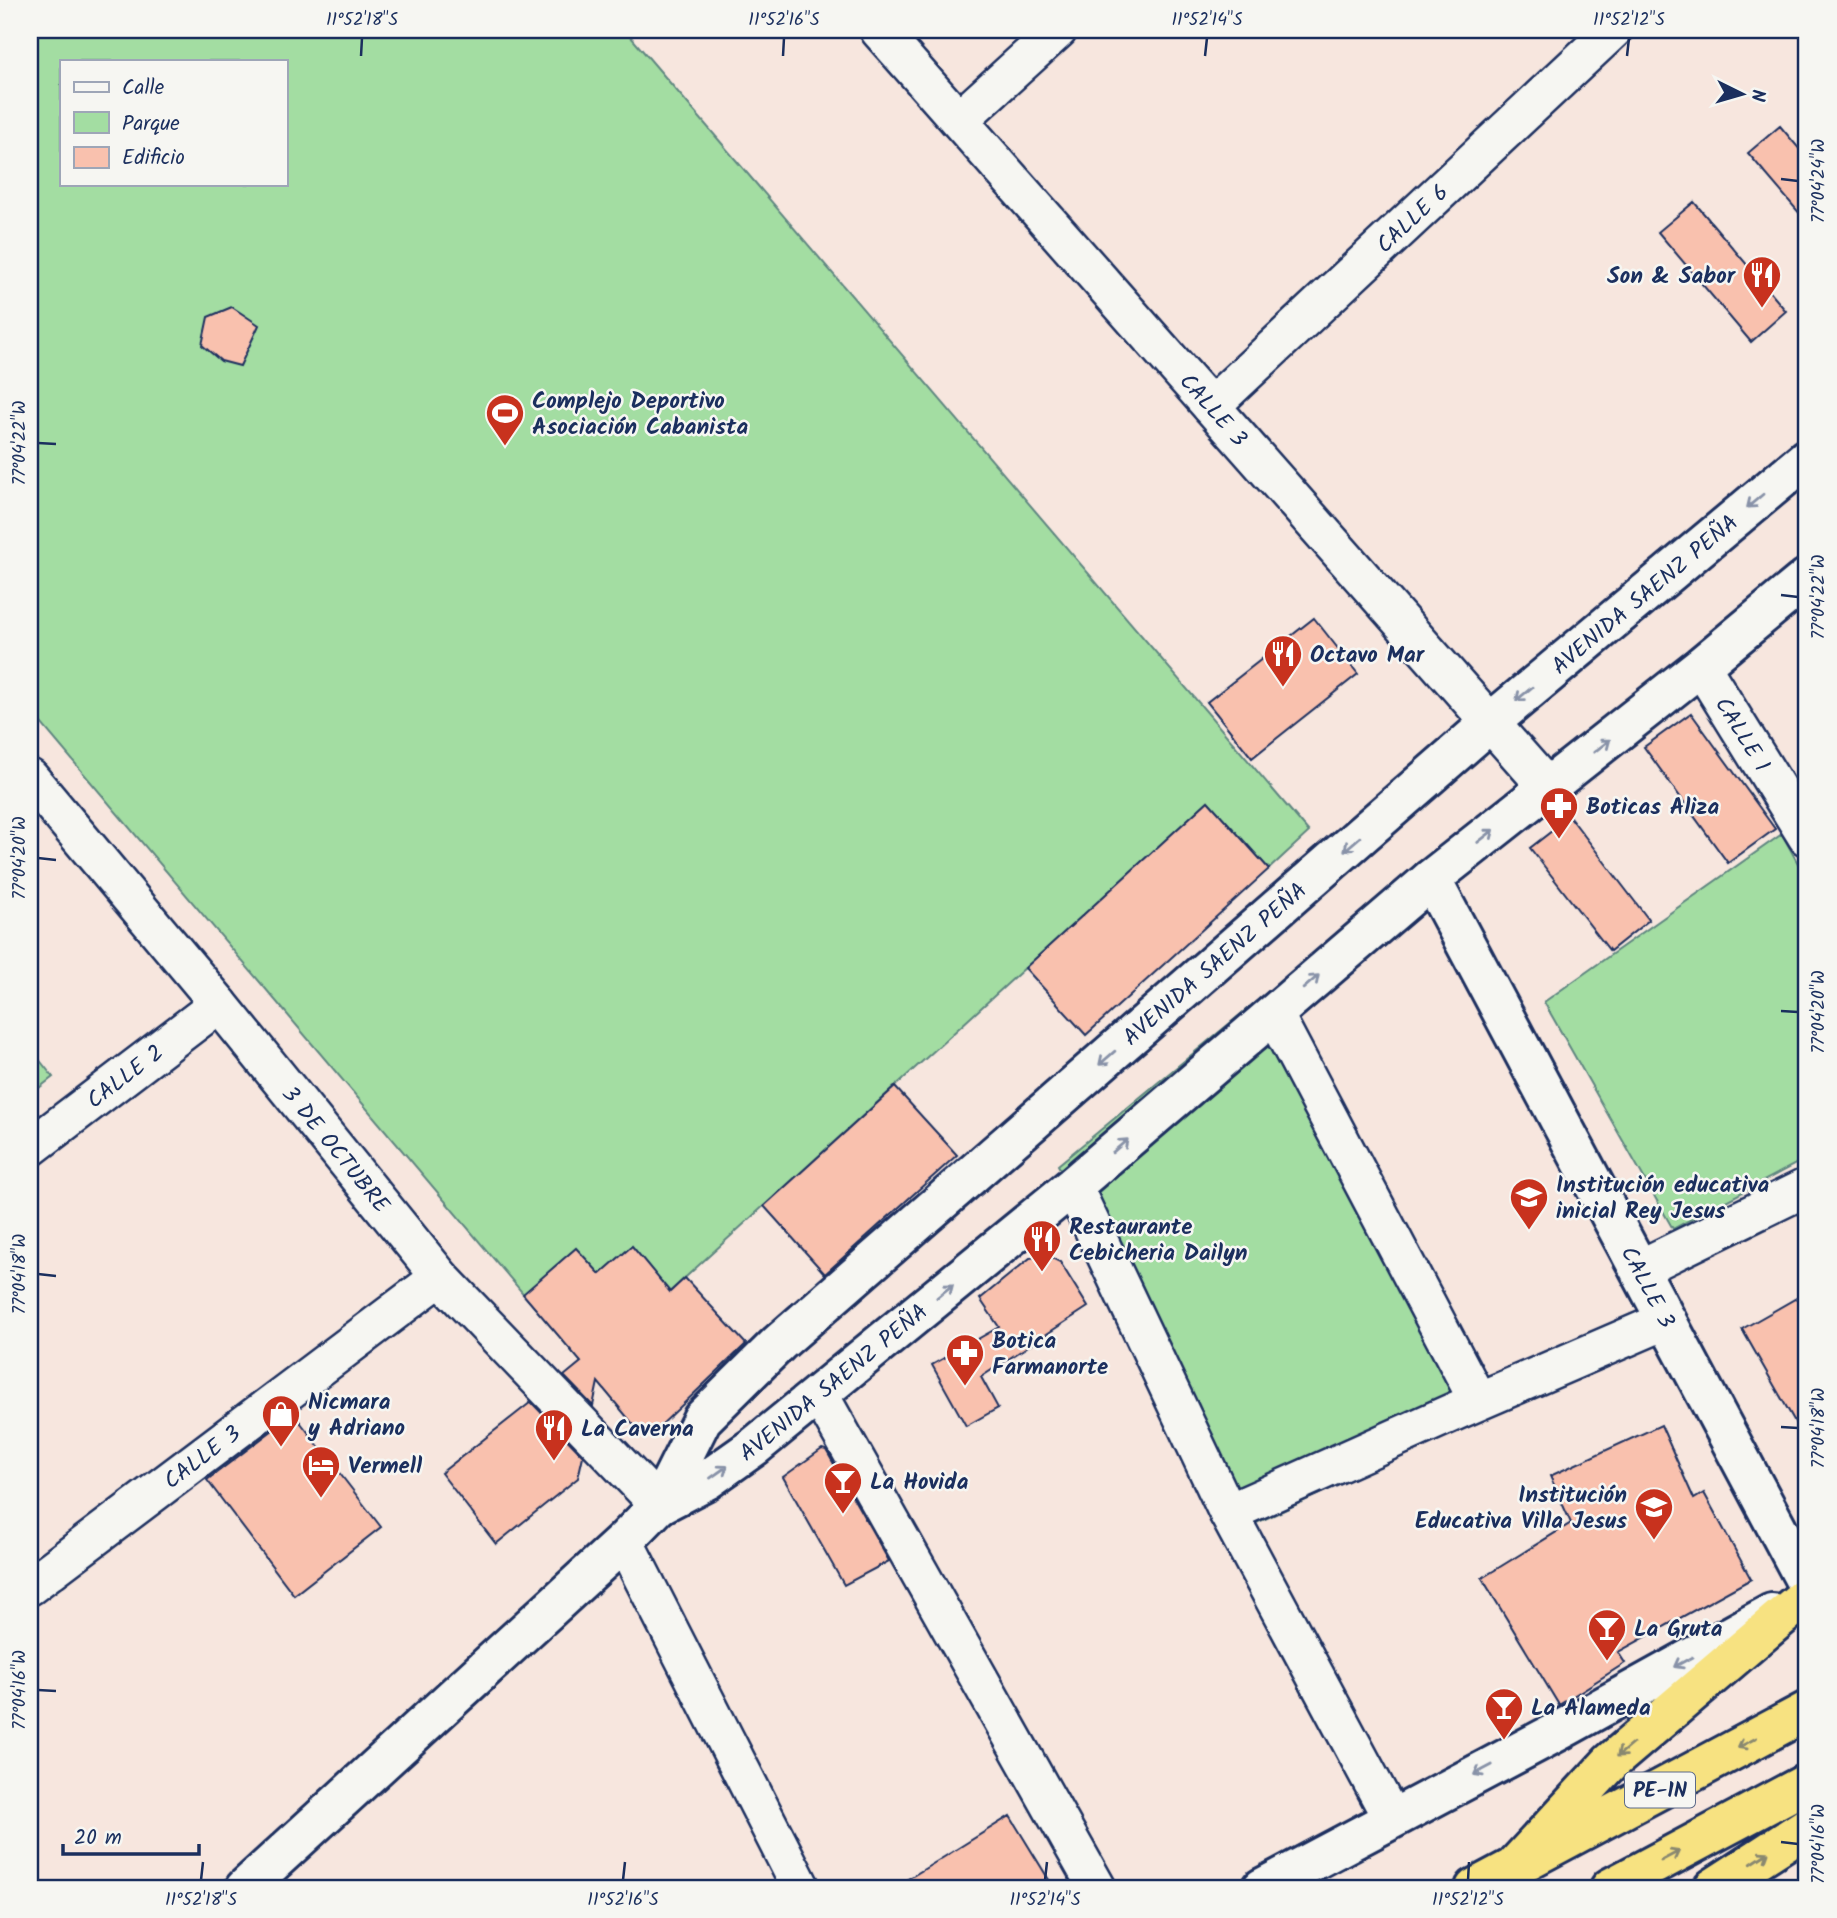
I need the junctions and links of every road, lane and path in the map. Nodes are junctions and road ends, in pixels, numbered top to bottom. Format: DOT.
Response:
graph roads {
  1 [pos="879,30"];
  2 [pos="1058,30"];
  3 [pos="1614,30"];
  4 [pos="959,120"];
  5 [pos="1210,406"];
  6 [pos="1807,458"];
  7 [pos="1807,578"];
  8 [pos="1701,666"];
  9 [pos="1490,722"];
  10 [pos="30,778"];
  11 [pos="1548,788"];
  12 [pos="1807,837"];
  13 [pos="1431,879"];
  14 [pos="219,1004"];
  15 [pos="1273,1014"];
  16 [pos="30,1148"];
  17 [pos="1073,1186"];
  18 [pos="1807,1187"];
  19 [pos="1639,1269"];
  20 [pos="440,1277"];
  21 [pos="1667,1321"];
  22 [pos="819,1394"];
  23 [pos="1478,1401"];
  24 [pos="659,1505"];
  25 [pos="1228,1513"];
  26 [pos="624,1541"];
  27 [pos="1807,1584"];
  28 [pos="30,1586"];
  29 [pos="1807,1594"];
  30 [pos="1807,1711"];
  31 [pos="1807,1783"];
  32 [pos="1392,1819"];
  33 [pos="1807,1828"];
  34 [pos="1513,1868"];
  35 [pos="245,1888"];
  36 [pos="802,1888"];
  37 [pos="1097,1888"];
  38 [pos="1262,1888"];
  39 [pos="1475,1888"];
  40 [pos="1610,1888"];
  41 [pos="1713,1888"];
  1 -- 4 [label="street, CALLE 3"];
  2 -- 4 [label="street"];
  3 -- 5 [label="street, CALLE 6"];
  4 -- 5 [label="street, CALLE 3"];
  5 -- 9 [label="street, CALLE 3"];
  6 -- 9 [label="main road, AVENIDA SAENZ PEÑA, one-way"];
  7 -- 8 [label="main road, AVENIDA SAENZ PEÑA"];
  11 -- 8 [label="main road, AVENIDA SAENZ PEÑA, one-way"];
  8 -- 12 [label="street, CALLE 1"];
  9 -- 11 [label="street, CALLE 3"];
  9 -- 24 [label="main road, AVENIDA SAENZ PEÑA, one-way"];
  10 -- 14 [label="street, 3 DE OCTUBRE"];
  13 -- 11 [label="main road, AVENIDA SAENZ PEÑA, one-way"];
  15 -- 13 [label="main road, AVENIDA SAENZ PEÑA, one-way"];
  13 -- 19 [label="main road, CALLE 3"];
  14 -- 16 [label="street, CALLE 2"];
  14 -- 20 [label="street, 3 DE OCTUBRE"];
  17 -- 15 [label="main road, AVENIDA SAENZ PEÑA, one-way"];
  15 -- 23 [label="street"];
  22 -- 17 [label="main road, AVENIDA SAENZ PEÑA, one-way"];
  17 -- 25 [label="street"];
  18 -- 19 [label="street"];
  19 -- 21 [label="main road, CALLE 3"];
  20 -- 24 [label="street, 3 DE OCTUBRE"];
  20 -- 28 [label="street, CALLE 3"];
  21 -- 23 [label="street"];
  21 -- 27 [label="main road, CALLE 3"];
  24 -- 22 [label="main road, AVENIDA SAENZ PEÑA, one-way"];
  22 -- 37 [label="street"];
  23 -- 25 [label="street"];
  24 -- 26 [label="main road, AVENIDA SAENZ PEÑA"];
  25 -- 32 [label="street"];
  26 -- 35 [label="main road, AVENIDA SAENZ PEÑA"];
  26 -- 36 [label="street"];
  29 -- 32 [label="main road, one-way"];
  29 -- 34 [label="highway, one-way"];
  30 -- 34 [label="highway, PE-1N, one-way"];
  40 -- 31 [label="highway, PE-1N, one-way"];
  32 -- 38 [label="main road"];
  41 -- 33 [label="highway, one-way"];
  34 -- 39 [label="highway, PE-1N"];
}
